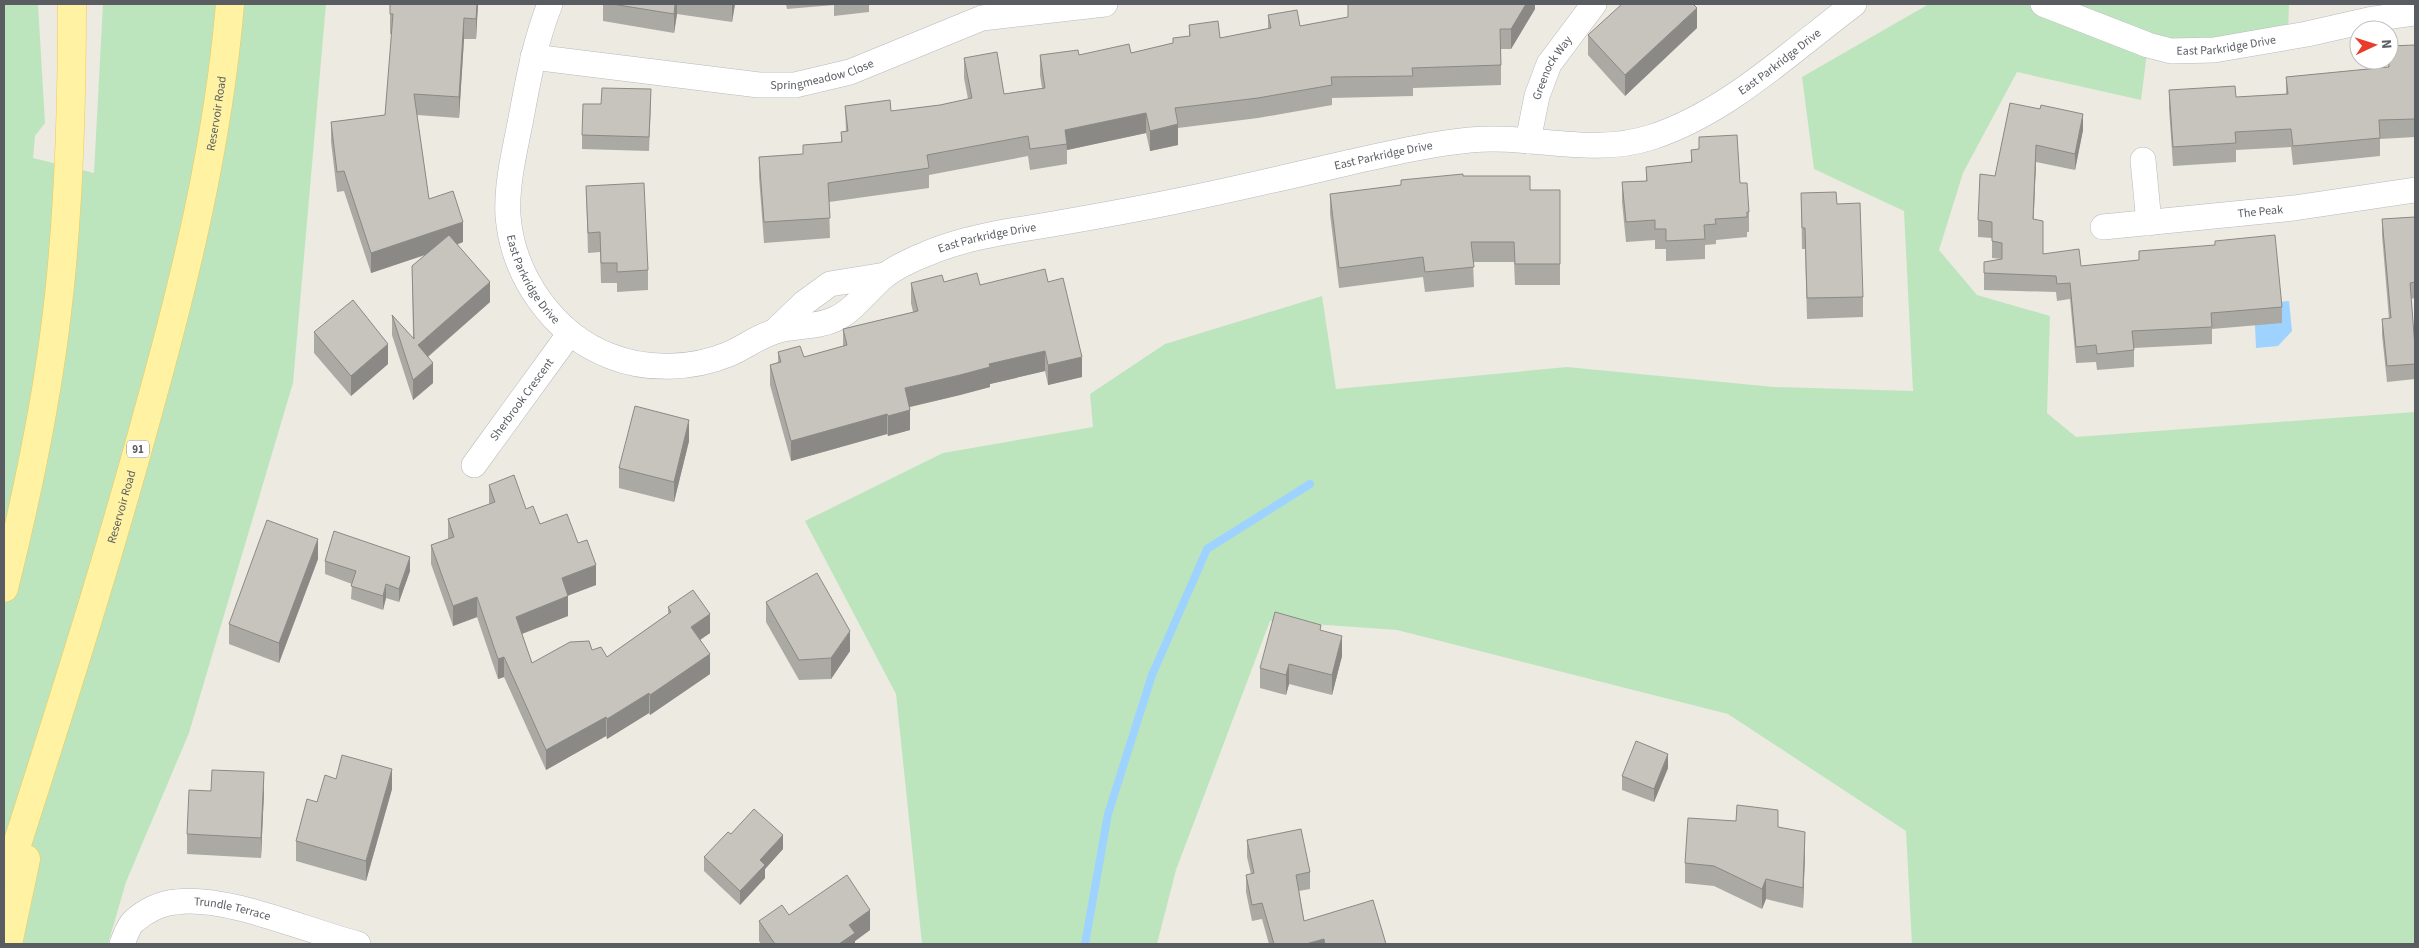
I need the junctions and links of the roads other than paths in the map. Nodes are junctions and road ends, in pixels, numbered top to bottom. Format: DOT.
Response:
graph roads {
  1 [pos="72,4"];
  2 [pos="230,4"];
  3 [pos="550,4"];
  4 [pos="1105,4"];
  5 [pos="1594,4"];
  6 [pos="1854,4"];
  7 [pos="2043,4"];
  8 [pos="2415,13"];
  9 [pos="533,58"];
  10 [pos="1528,141"];
  11 [pos="2143,160"];
  12 [pos="2415,190"];
  13 [pos="2149,223"];
  14 [pos="2103,227"];
  15 [pos="885,275"];
  16 [pos="775,331"];
  17 [pos="570,333"];
  18 [pos="474,465"];
  19 [pos="4,588"];
  20 [pos="44,762"];
  21 [pos="4,885"];
  22 [pos="8,944"];
  23 [pos="122,944"];
  24 [pos="358,944"];
  1 -- 19 [label="main road"];
  2 -- 20 [label="main road, Reservoir Road / 91"];
  3 -- 9 [label="street, East Parkridge Drive"];
  4 -- 9 [label="street, Springmeadow Close"];
  5 -- 10 [label="street, Greenock Way"];
  6 -- 10 [label="street, East Parkridge Drive"];
  7 -- 8 [label="street, East Parkridge Drive"];
  9 -- 17 [label="street, East Parkridge Drive"];
  10 -- 15 [label="street, East Parkridge Drive"];
  11 -- 13 [label="street"];
  12 -- 13 [label="street, The Peak"];
  13 -- 14 [label="street, The Peak"];
  15 -- 16 [label="street, East Parkridge Drive"];
  15 -- 16 [label="street, East Parkridge Drive"];
  16 -- 17 [label="street, East Parkridge Drive"];
  17 -- 18 [label="street, Sherbrook Crescent"];
  20 -- 21 [label="main road, Reservoir Road / 91"];
  20 -- 22 [label="main road"];
  23 -- 24 [label="street, Trundle Terrace"];
}
